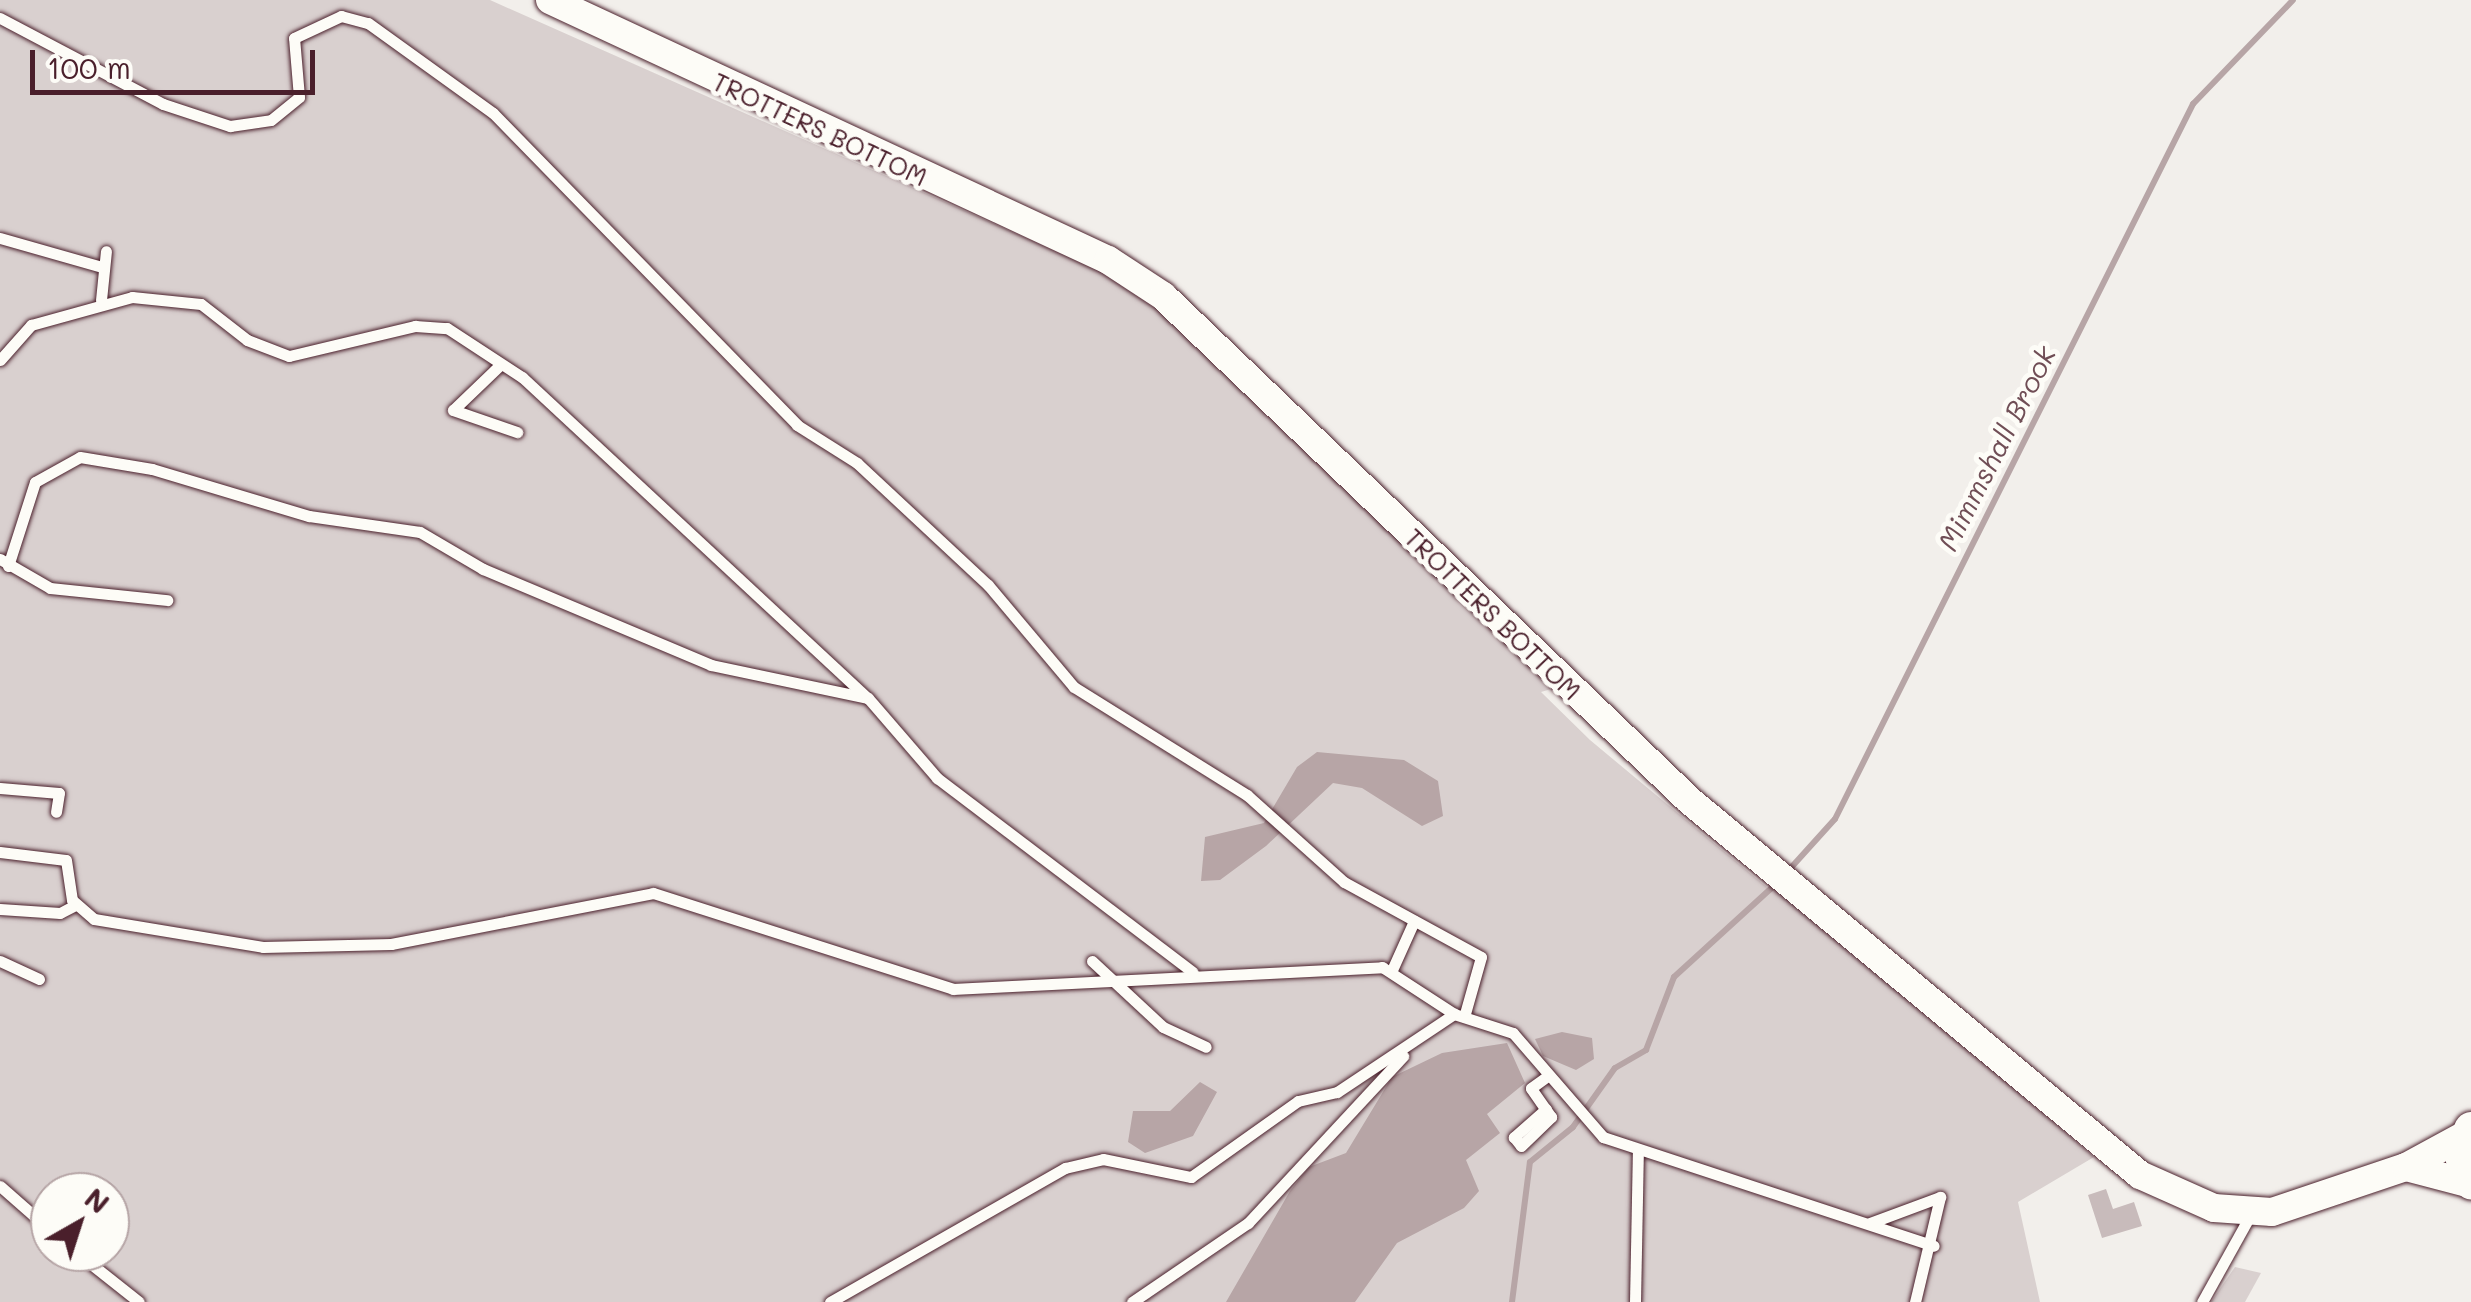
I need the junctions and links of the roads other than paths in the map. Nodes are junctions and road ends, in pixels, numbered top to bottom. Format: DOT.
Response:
graph roads {
  1 [pos="550,0"];
  2 [pos="0,18"];
  3 [pos="0,238"];
  4 [pos="106,251"];
  5 [pos="102,267"];
  6 [pos="101,300"];
  7 [pos="0,360"];
  8 [pos="500,365"];
  9 [pos="517,432"];
  10 [pos="4,563"];
  11 [pos="166,600"];
  12 [pos="868,698"];
  13 [pos="0,788"];
  14 [pos="56,812"];
  15 [pos="0,852"];
  16 [pos="76,905"];
  17 [pos="0,909"];
  18 [pos="1414,921"];
  19 [pos="0,961"];
  20 [pos="1092,961"];
  21 [pos="1392,970"];
  22 [pos="1193,972"];
  23 [pos="39,980"];
  24 [pos="1120,981"];
  25 [pos="1459,1016"];
  26 [pos="1206,1047"];
  27 [pos="1406,1053"];
  28 [pos="1546,1077"];
  29 [pos="1546,1109"];
  30 [pos="2469,1132"];
  31 [pos="1638,1152"];
  32 [pos="2406,1167"];
  33 [pos="2471,1183"];
  34 [pos="0,1186"];
  35 [pos="30,1212"];
  36 [pos="2252,1213"];
  37 [pos="1870,1222"];
  38 [pos="1934,1246"];
  39 [pos="101,1272"];
  40 [pos="139,1302"];
  41 [pos="830,1302"];
  42 [pos="1132,1302"];
  43 [pos="1634,1302"];
  44 [pos="1915,1302"];
  45 [pos="2202,1302"];
  1 -- 36 [label="street, TROTTERS BOTTOM"];
  2 -- 18 [label="lane"];
  3 -- 5 [label="lane"];
  4 -- 5 [label="lane"];
  5 -- 6 [label="lane"];
  6 -- 7 [label="lane"];
  6 -- 8 [label="lane"];
  8 -- 9 [label="lane"];
  8 -- 12 [label="lane"];
  10 -- 11 [label="lane"];
  10 -- 12 [label="lane"];
  12 -- 22 [label="lane"];
  13 -- 14 [label="lane"];
  15 -- 16 [label="lane"];
  16 -- 17 [label="lane"];
  16 -- 24 [label="lane"];
  18 -- 21 [label="lane"];
  18 -- 25 [label="lane"];
  19 -- 23 [label="lane"];
  20 -- 24 [label="lane"];
  21 -- 22 [label="lane"];
  21 -- 25 [label="lane"];
  22 -- 24 [label="lane"];
  24 -- 26 [label="lane"];
  25 -- 27 [label="lane"];
  25 -- 28 [label="lane"];
  27 -- 41 [label="lane"];
  27 -- 42 [label="lane"];
  28 -- 29 [label="lane"];
  28 -- 31 [label="lane"];
  30 -- 32 [label="street, TROTTERS BOTTOM"];
  30 -- 33 [label="main road"];
  31 -- 37 [label="lane"];
  31 -- 43 [label="lane"];
  32 -- 33 [label="street"];
  32 -- 36 [label="street, TROTTERS BOTTOM"];
  34 -- 35 [label="lane"];
  36 -- 45 [label="lane"];
  37 -- 38 [label="lane"];
  37 -- 38 [label="lane"];
  38 -- 44 [label="lane"];
  39 -- 40 [label="lane"];
}
